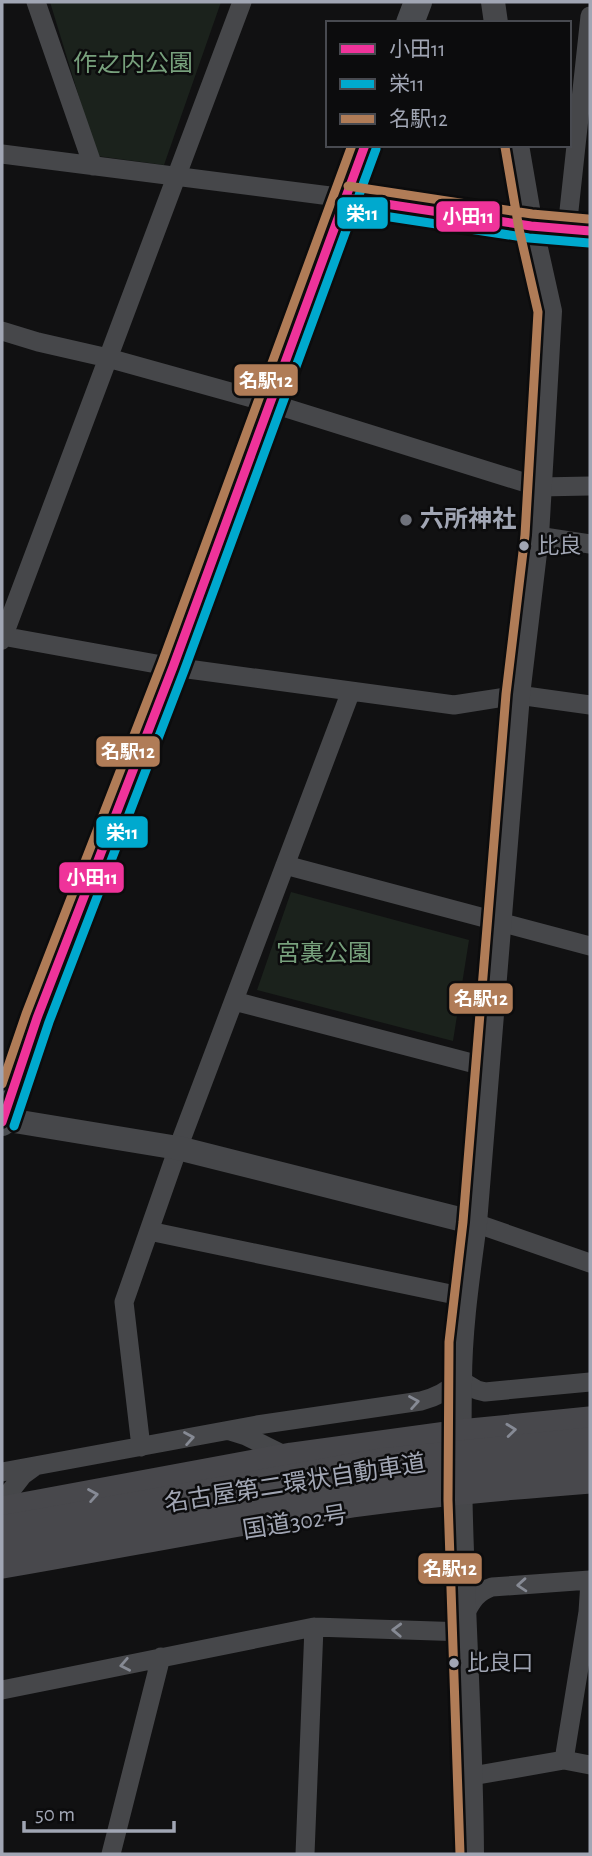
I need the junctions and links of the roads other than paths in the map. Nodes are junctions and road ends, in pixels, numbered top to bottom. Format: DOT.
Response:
graph roads {
  1 [pos="36,2"];
  2 [pos="242,2"];
  3 [pos="418,2"];
  4 [pos="493,2"];
  5 [pos="590,16"];
  6 [pos="411,21"];
  7 [pos="496,21"];
  8 [pos="587,72"];
  9 [pos="364,147"];
  10 [pos="517,147"];
  11 [pos="2,154"];
  12 [pos="93,166"];
  13 [pos="175,176"];
  14 [pos="346,198"];
  15 [pos="531,226"];
  16 [pos="567,229"];
  17 [pos="590,231"];
  18 [pos="2,331"];
  19 [pos="108,358"];
  20 [pos="270,403"];
  21 [pos="590,486"];
  22 [pos="539,487"];
  23 [pos="537,536"];
  24 [pos="590,544"];
  25 [pos="2,637"];
  26 [pos="173,667"];
  27 [pos="351,691"];
  28 [pos="518,695"];
  29 [pos="590,705"];
  30 [pos="285,866"];
  31 [pos="499,922"];
  32 [pos="590,946"];
  33 [pos="234,1001"];
  34 [pos="487,1067"];
  35 [pos="2,1120"];
  36 [pos="178,1148"];
  37 [pos="475,1223"];
  38 [pos="149,1231"];
  39 [pos="590,1263"];
  40 [pos="465,1297"];
  41 [pos="460,1380"];
  42 [pos="590,1382"];
  43 [pos="586,1424"];
  44 [pos="225,1431"];
  45 [pos="460,1436"];
  46 [pos="141,1447"];
  47 [pos="292,1459"];
  48 [pos="35,1466"];
  49 [pos="2,1472"];
  50 [pos="590,1475"];
  51 [pos="590,1489"];
  52 [pos="461,1500"];
  53 [pos="2,1502"];
  54 [pos="2,1513"];
  55 [pos="2,1534"];
  56 [pos="2,1560"];
  57 [pos="2,1577"];
  58 [pos="590,1581"];
  59 [pos="589,1612"];
  60 [pos="465,1623"];
  61 [pos="314,1627"];
  62 [pos="161,1657"];
  63 [pos="2,1690"];
  64 [pos="564,1760"];
  65 [pos="590,1765"];
  66 [pos="471,1776"];
  67 [pos="111,1854"];
  68 [pos="305,1854"];
  69 [pos="472,1854"];
  1 -- 12 [label="street"];
  2 -- 13 [label="street"];
  3 -- 6 [label="main road"];
  4 -- 7 [label="street"];
  5 -- 8 [label="street"];
  8 -- 16 [label="street"];
  9 -- 14 [label="main road"];
  10 -- 15 [label="street"];
  11 -- 12 [label="street"];
  12 -- 13 [label="street"];
  13 -- 14 [label="street"];
  13 -- 19 [label="street"];
  14 -- 15 [label="street"];
  14 -- 20 [label="main road"];
  15 -- 16 [label="street"];
  15 -- 22 [label="street"];
  16 -- 17 [label="street"];
  18 -- 19 [label="street"];
  19 -- 20 [label="street"];
  19 -- 25 [label="street"];
  20 -- 22 [label="street"];
  20 -- 26 [label="main road"];
  21 -- 22 [label="street"];
  22 -- 23 [label="street"];
  23 -- 24 [label="street"];
  23 -- 28 [label="street"];
  25 -- 26 [label="street"];
  26 -- 27 [label="street"];
  26 -- 35 [label="main road"];
  27 -- 28 [label="street"];
  27 -- 30 [label="street"];
  28 -- 29 [label="street"];
  28 -- 31 [label="street"];
  30 -- 31 [label="street"];
  30 -- 33 [label="street"];
  31 -- 32 [label="street"];
  31 -- 34 [label="street"];
  33 -- 34 [label="street"];
  33 -- 36 [label="street"];
  34 -- 37 [label="street"];
  35 -- 36 [label="street"];
  36 -- 37 [label="street"];
  36 -- 38 [label="street"];
  37 -- 39 [label="street"];
  37 -- 40 [label="street"];
  38 -- 40 [label="street"];
  38 -- 46 [label="street"];
  40 -- 41 [label="street"];
  41 -- 42 [label="street"];
  44 -- 41 [label="street, one-way"];
  41 -- 45 [label="street"];
  45 -- 43 [label="highway, one-way"];
  43 -- 55 [label="highway, 名古屋第二環状自動車道, bridge"];
  46 -- 44 [label="street, one-way"];
  44 -- 47 [label="street"];
  45 -- 47 [label="highway"];
  45 -- 52 [label="street"];
  46 -- 48 [label="street"];
  54 -- 47 [label="highway, one-way"];
  48 -- 49 [label="street"];
  48 -- 53 [label="street"];
  50 -- 56 [label="highway, 名古屋第二環状自動車道, bridge"];
  51 -- 52 [label="highway, 国道302号"];
  52 -- 57 [label="highway, 国道302号"];
  52 -- 60 [label="street"];
  58 -- 59 [label="street"];
  58 -- 60 [label="street, one-way"];
  59 -- 64 [label="street"];
  60 -- 61 [label="street, one-way"];
  60 -- 66 [label="street"];
  61 -- 62 [label="street"];
  61 -- 68 [label="street"];
  62 -- 63 [label="street, one-way"];
  62 -- 67 [label="street"];
  64 -- 65 [label="street"];
  64 -- 66 [label="street"];
  66 -- 69 [label="street"];
}
